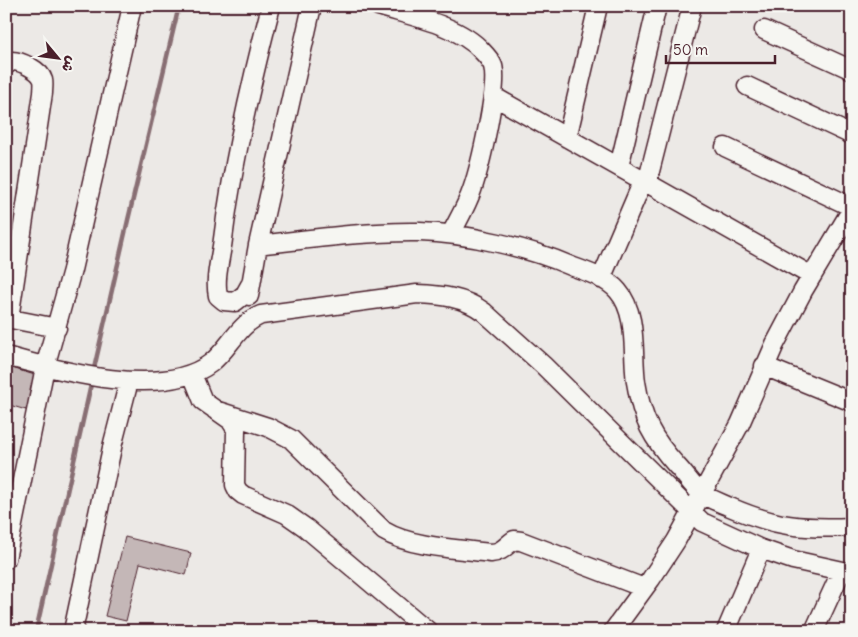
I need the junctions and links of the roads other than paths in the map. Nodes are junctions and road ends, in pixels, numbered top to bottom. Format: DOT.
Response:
graph roads {
  1 [pos="132,6"];
  2 [pos="271,6"];
  3 [pos="312,6"];
  4 [pos="378,6"];
  5 [pos="598,6"];
  6 [pos="657,6"];
  7 [pos="692,6"];
  8 [pos="764,30"];
  9 [pos="6,65"];
  10 [pos="852,70"];
  11 [pos="747,86"];
  12 [pos="493,96"];
  13 [pos="852,135"];
  14 [pos="567,138"];
  15 [pos="726,147"];
  16 [pos="620,168"];
  17 [pos="645,182"];
  18 [pos="852,208"];
  19 [pos="450,234"];
  20 [pos="258,246"];
  21 [pos="812,276"];
  22 [pos="601,279"];
  23 [pos="250,285"];
  24 [pos="8,319"];
  25 [pos="244,326"];
  26 [pos="57,328"];
  27 [pos="6,356"];
  28 [pos="764,366"];
  29 [pos="52,368"];
  30 [pos="192,374"];
  31 [pos="129,381"];
  32 [pos="852,402"];
  33 [pos="214,410"];
  34 [pos="702,494"];
  35 [pos="691,513"];
  36 [pos="10,521"];
  37 [pos="852,527"];
  38 [pos="761,550"];
  39 [pos="6,560"];
  40 [pos="846,572"];
  41 [pos="644,588"];
  42 [pos="73,631"];
  43 [pos="428,631"];
  44 [pos="613,631"];
  45 [pos="726,631"];
  46 [pos="814,631"];
  1 -- 26 [label="street"];
  2 -- 23 [label="street"];
  3 -- 20 [label="street"];
  4 -- 12 [label="street"];
  5 -- 14 [label="street"];
  6 -- 16 [label="street"];
  7 -- 17 [label="street"];
  8 -- 10 [label="street"];
  9 -- 24 [label="street"];
  11 -- 13 [label="street"];
  12 -- 14 [label="street"];
  12 -- 19 [label="street"];
  14 -- 16 [label="street"];
  15 -- 18 [label="street"];
  16 -- 17 [label="street"];
  17 -- 21 [label="street"];
  17 -- 22 [label="street"];
  18 -- 21 [label="street"];
  19 -- 20 [label="street"];
  19 -- 22 [label="street"];
  20 -- 23 [label="street"];
  21 -- 28 [label="street"];
  22 -- 34 [label="street"];
  23 -- 25 [label="street"];
  24 -- 26 [label="street"];
  25 -- 30 [label="street"];
  25 -- 35 [label="street"];
  26 -- 29 [label="street"];
  27 -- 29 [label="street"];
  28 -- 32 [label="street"];
  28 -- 34 [label="street"];
  29 -- 31 [label="street"];
  29 -- 36 [label="street"];
  30 -- 31 [label="street"];
  30 -- 33 [label="street"];
  31 -- 42 [label="street"];
  33 -- 41 [label="street"];
  33 -- 43 [label="street"];
  34 -- 35 [label="street"];
  34 -- 37 [label="street"];
  35 -- 38 [label="street"];
  35 -- 41 [label="street"];
  36 -- 39 [label="street"];
  38 -- 40 [label="street"];
  38 -- 45 [label="street"];
  40 -- 46 [label="street"];
  41 -- 44 [label="street"];
}
